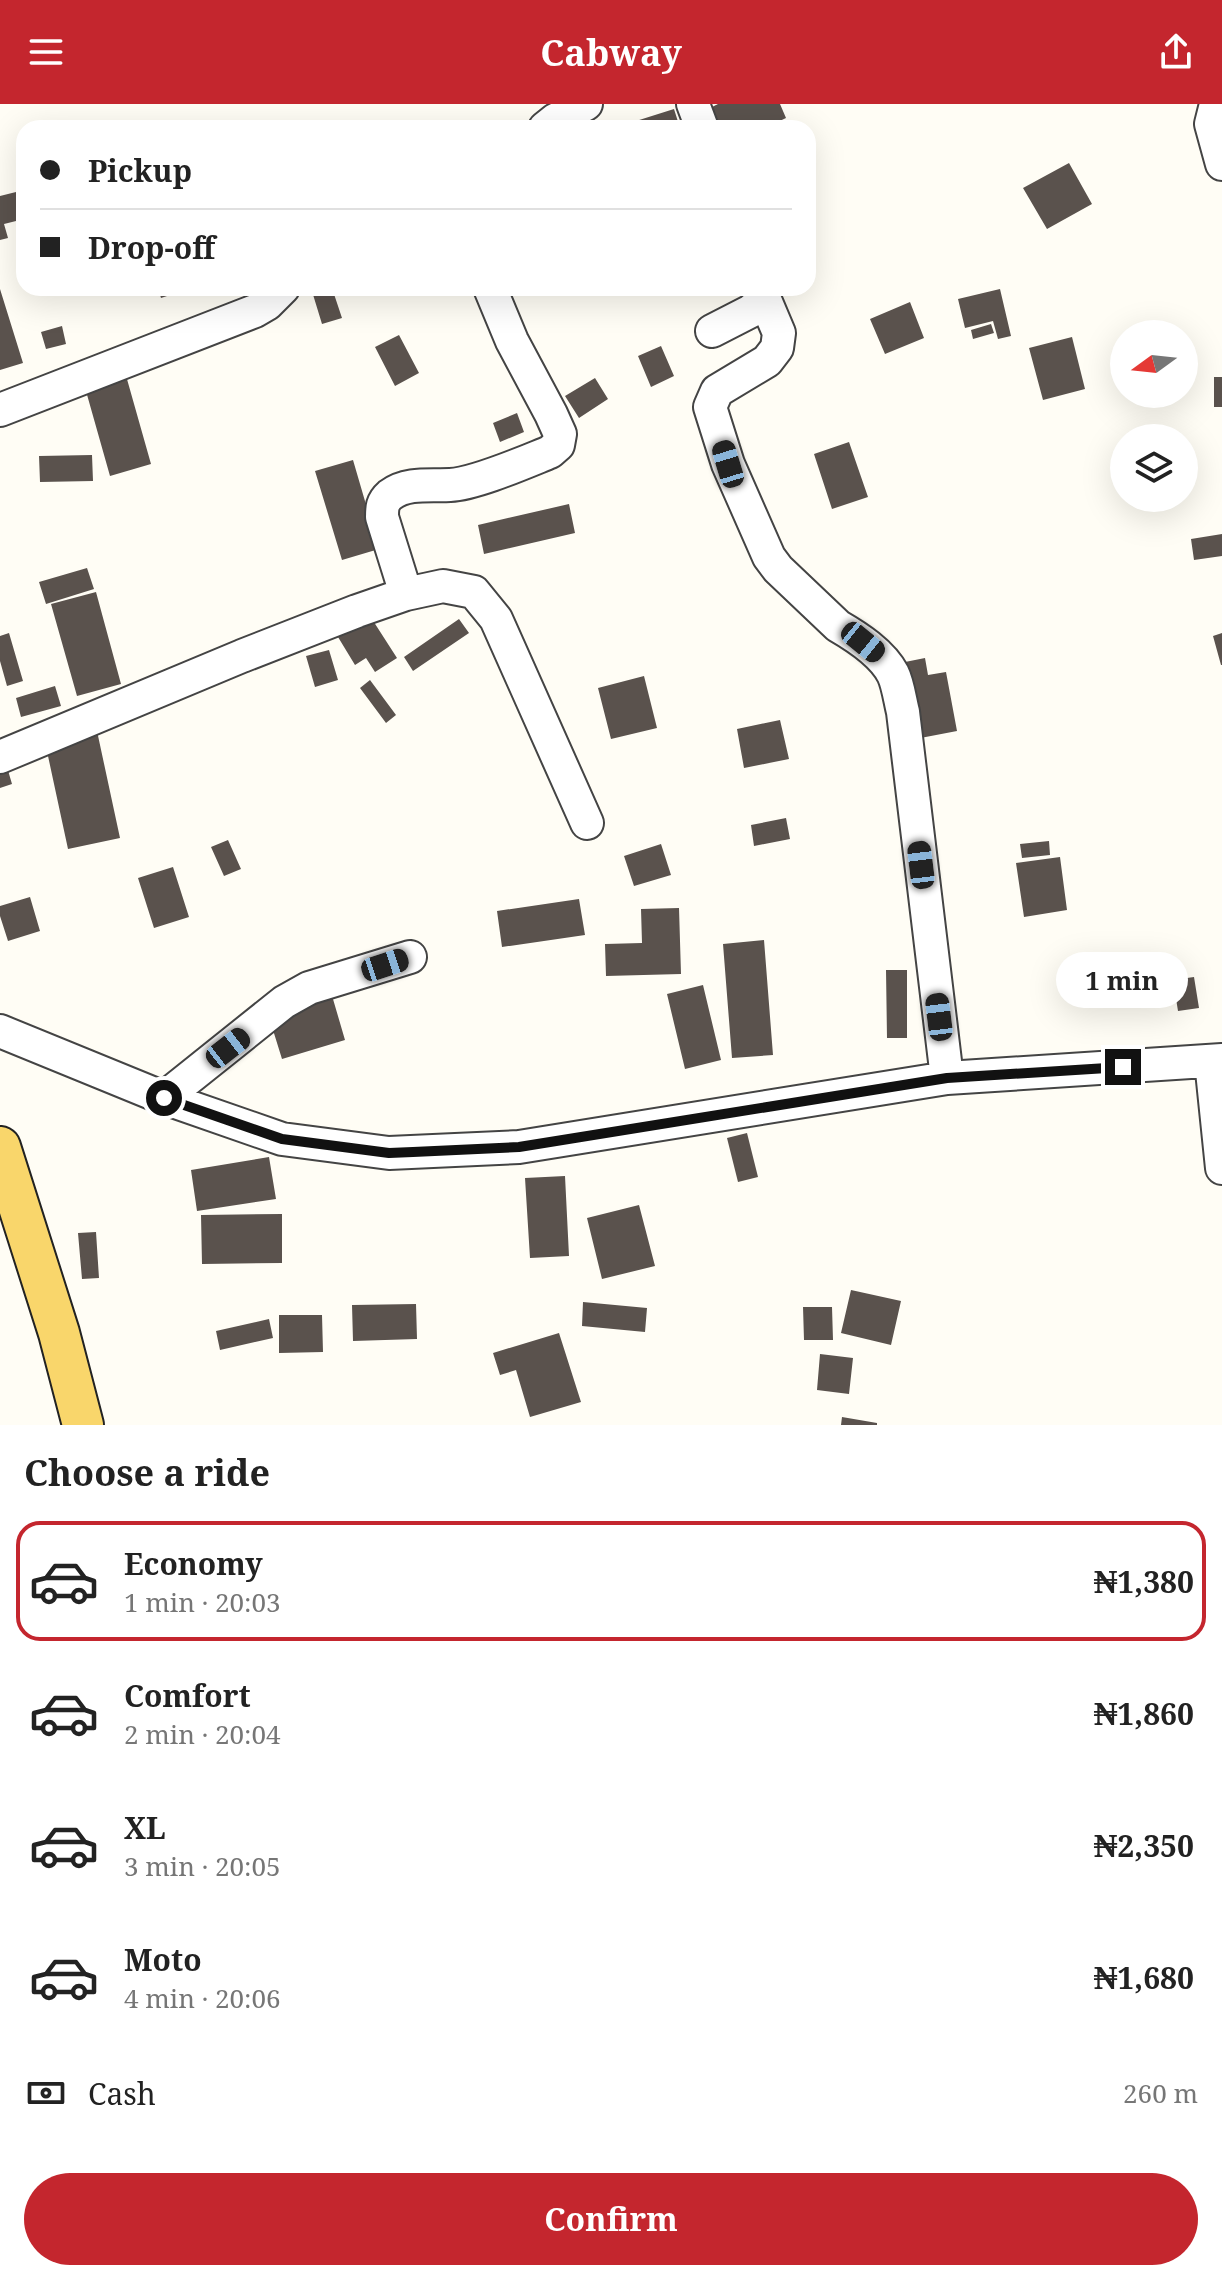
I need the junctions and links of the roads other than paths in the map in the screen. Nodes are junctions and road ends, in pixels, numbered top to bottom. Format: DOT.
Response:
graph roads {
  1 [pos="586,104"];
  2 [pos="1216,104"];
  3 [pos="555,120"];
  4 [pos="1222,164"];
  5 [pos="275,296"];
  6 [pos="493,296"];
  7 [pos="761,296"];
  8 [pos="763,296"];
  9 [pos="712,331"];
  10 [pos="0,410"];
  11 [pos="406,594"];
  12 [pos="0,757"];
  13 [pos="587,823"];
  14 [pos="410,957"];
  15 [pos="0,1031"];
  16 [pos="1216,1060"];
  17 [pos="947,1078"];
  18 [pos="164,1098"];
  19 [pos="0,1147"];
  20 [pos="1222,1168"];
  21 [pos="83,1425"];
  1 -- 3 [label="street"];
  2 -- 4 [label="street"];
  5 -- 10 [label="street"];
  6 -- 11 [label="street"];
  7 -- 9 [label="street"];
  8 -- 17 [label="street"];
  11 -- 12 [label="street"];
  11 -- 13 [label="street"];
  14 -- 18 [label="street"];
  15 -- 18 [label="street"];
  16 -- 17 [label="street"];
  16 -- 20 [label="street"];
  17 -- 18 [label="street"];
  19 -- 21 [label="main road"];
}
